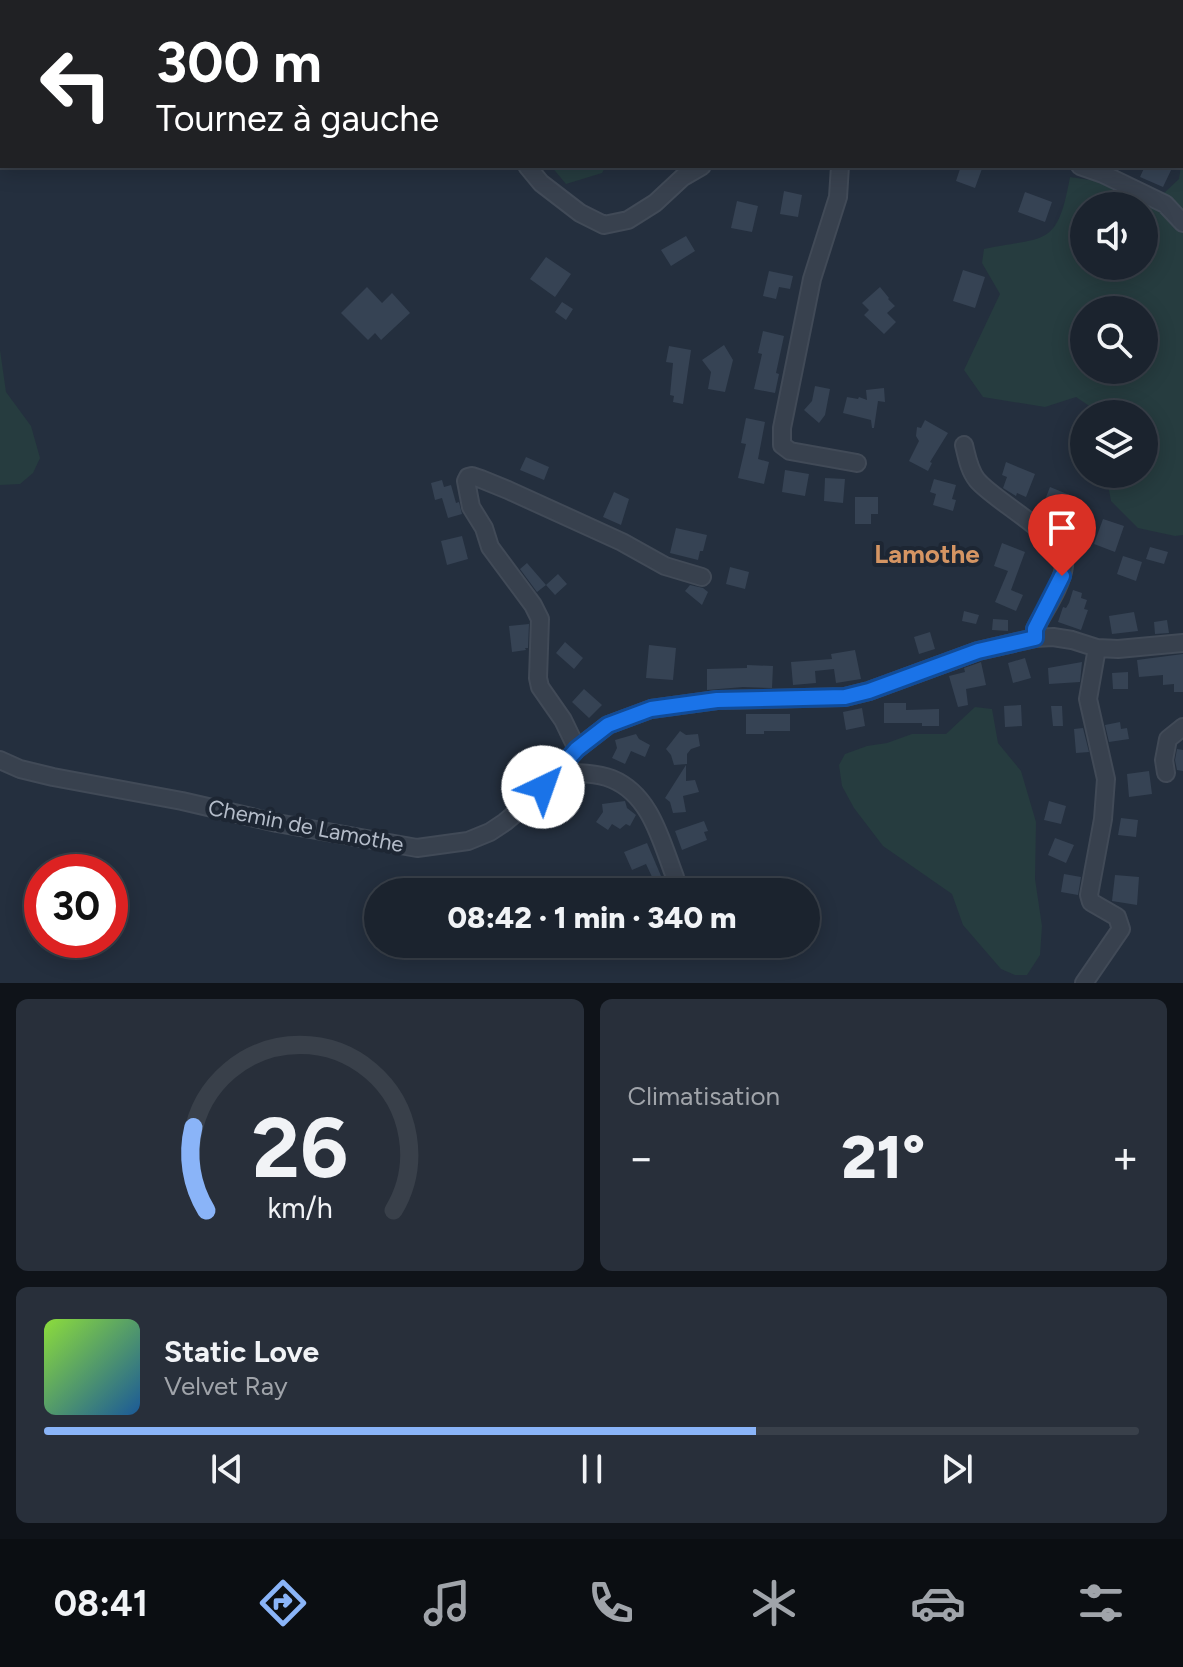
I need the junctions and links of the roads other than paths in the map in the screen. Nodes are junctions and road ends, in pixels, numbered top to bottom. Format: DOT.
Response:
graph roads {
  1 [pos="529,168"];
  2 [pos="699,168"];
  3 [pos="840,168"];
  4 [pos="1086,168"];
  5 [pos="1183,223"];
  6 [pos="964,445"];
  7 [pos="857,463"];
  8 [pos="702,577"];
  9 [pos="1035,638"];
  10 [pos="1183,643"];
  11 [pos="1097,648"];
  12 [pos="1183,727"];
  13 [pos="577,749"];
  14 [pos="0,760"];
  15 [pos="555,773"];
  16 [pos="1166,773"];
  17 [pos="675,877"];
  18 [pos="1084,983"];
  1 -- 2 [label="street"];
  3 -- 7 [label="street"];
  4 -- 5 [label="street"];
  6 -- 9 [label="street"];
  8 -- 13 [label="street"];
  9 -- 11 [label="street, Chemin de Lamothe"];
  9 -- 13 [label="street, Chemin de Lamothe"];
  10 -- 11 [label="street, Chemin de Lamothe"];
  11 -- 18 [label="street"];
  12 -- 16 [label="street"];
  13 -- 15 [label="street, Chemin de Lamothe"];
  14 -- 15 [label="street, Chemin de Lamothe"];
  15 -- 17 [label="street"];
}
